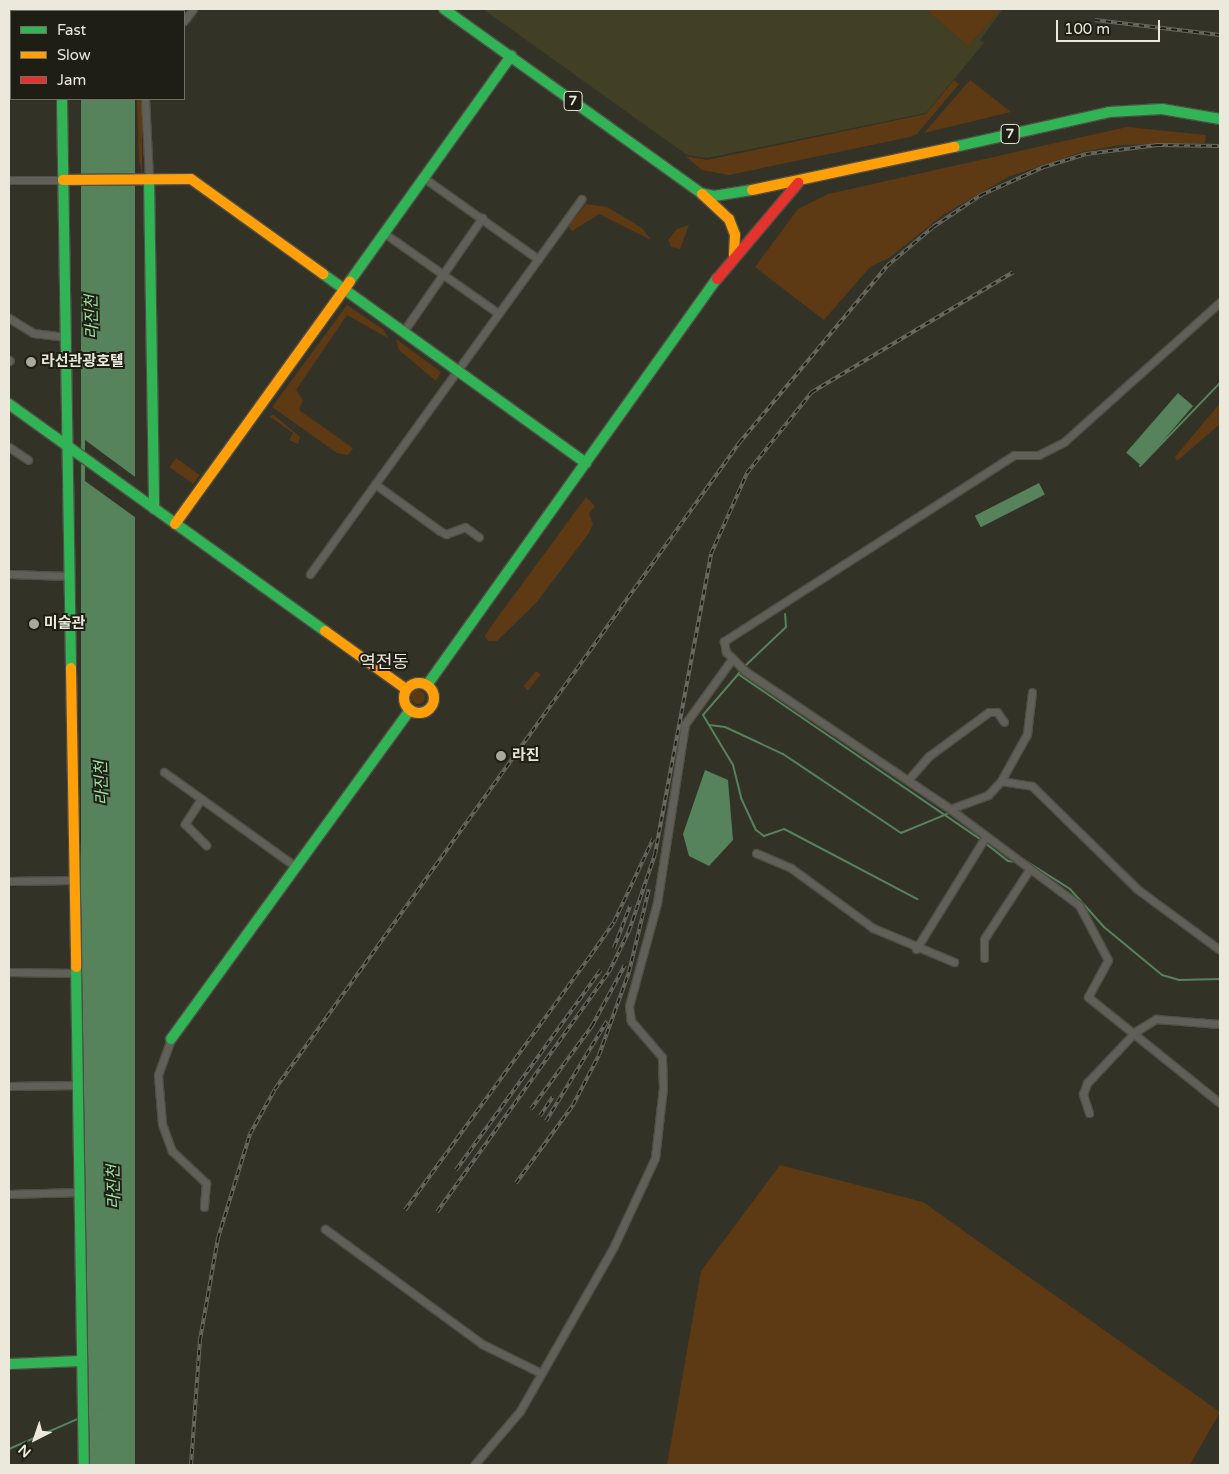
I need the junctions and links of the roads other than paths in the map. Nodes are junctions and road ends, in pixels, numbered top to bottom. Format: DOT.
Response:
graph roads {
  1 [pos="193,9"];
  2 [pos="444,9"];
  3 [pos="185,21"];
  4 [pos="511,56"];
  5 [pos="62,100"];
  6 [pos="146,100"];
  7 [pos="1220,119"];
  8 [pos="424,178"];
  9 [pos="143,179"];
  10 [pos="9,180"];
  11 [pos="64,180"];
  12 [pos="801,180"];
  13 [pos="701,193"];
  14 [pos="581,199"];
  15 [pos="482,218"];
  16 [pos="384,233"];
  17 [pos="734,255"];
  18 [pos="538,259"];
  19 [pos="443,274"];
  20 [pos="343,289"];
  21 [pos="1220,302"];
  22 [pos="498,314"];
  23 [pos="9,318"];
  24 [pos="402,332"];
  25 [pos="66,337"];
  26 [pos="457,371"];
  27 [pos="9,404"];
  28 [pos="9,446"];
  29 [pos="66,447"];
  30 [pos="28,460"];
  31 [pos="586,464"];
  32 [pos="375,484"];
  33 [pos="154,509"];
  34 [pos="175,524"];
  35 [pos="480,537"];
  36 [pos="9,574"];
  37 [pos="310,574"];
  38 [pos="68,576"];
  39 [pos="732,659"];
  40 [pos="428,685"];
  41 [pos="406,689"];
  42 [pos="1032,692"];
  43 [pos="410,710"];
  44 [pos="1004,722"];
  45 [pos="164,772"];
  46 [pos="908,780"];
  47 [pos="1000,781"];
  48 [pos="201,799"];
  49 [pos="950,809"];
  50 [pos="986,836"];
  51 [pos="206,845"];
  52 [pos="756,853"];
  53 [pos="296,867"];
  54 [pos="1029,870"];
  55 [pos="74,880"];
  56 [pos="9,881"];
  57 [pos="916,949"];
  58 [pos="1220,950"];
  59 [pos="984,958"];
  60 [pos="954,962"];
  61 [pos="9,972"];
  62 [pos="75,973"];
  63 [pos="1220,1024"];
  64 [pos="1135,1032"];
  65 [pos="171,1039"];
  66 [pos="77,1085"];
  67 [pos="9,1086"];
  68 [pos="1220,1103"];
  69 [pos="1090,1113"];
  70 [pos="78,1192"];
  71 [pos="9,1194"];
  72 [pos="204,1206"];
  73 [pos="325,1229"];
  74 [pos="82,1361"];
  75 [pos="9,1364"];
  76 [pos="541,1373"];
  77 [pos="84,1465"];
  78 [pos="474,1465"];
  1 -- 3 [label="street"];
  2 -- 4 [label="main road, 7"];
  4 -- 8 [label="main road"];
  4 -- 13 [label="main road, 7"];
  5 -- 11 [label="main road"];
  6 -- 9 [label="street"];
  7 -- 12 [label="main road, 7"];
  8 -- 15 [label="street"];
  8 -- 16 [label="main road"];
  9 -- 11 [label="main road"];
  9 -- 20 [label="main road"];
  9 -- 33 [label="main road"];
  10 -- 11 [label="street"];
  11 -- 25 [label="main road"];
  12 -- 13 [label="main road, 7"];
  12 -- 17 [label="main road"];
  13 -- 17 [label="main road"];
  14 -- 18 [label="street"];
  15 -- 18 [label="street"];
  15 -- 19 [label="street"];
  16 -- 19 [label="street"];
  16 -- 20 [label="main road"];
  17 -- 31 [label="main road"];
  18 -- 22 [label="street"];
  19 -- 22 [label="street"];
  19 -- 24 [label="street"];
  20 -- 24 [label="main road"];
  20 -- 34 [label="main road"];
  21 -- 39 [label="street"];
  22 -- 26 [label="street"];
  23 -- 25 [label="street"];
  24 -- 26 [label="main road"];
  25 -- 29 [label="main road"];
  26 -- 31 [label="main road"];
  26 -- 32 [label="street"];
  27 -- 29 [label="main road"];
  28 -- 30 [label="street"];
  29 -- 33 [label="main road"];
  29 -- 38 [label="main road"];
  31 -- 40 [label="main road"];
  32 -- 35 [label="street"];
  32 -- 37 [label="street"];
  33 -- 34 [label="main road"];
  34 -- 41 [label="main road"];
  36 -- 38 [label="street"];
  38 -- 55 [label="main road"];
  39 -- 46 [label="street"];
  39 -- 76 [label="street"];
  40 -- 41 [label="main road"];
  40 -- 43 [label="main road"];
  41 -- 43 [label="main road"];
  42 -- 47 [label="street"];
  43 -- 53 [label="main road"];
  44 -- 46 [label="street"];
  45 -- 48 [label="street"];
  46 -- 49 [label="street"];
  47 -- 49 [label="street"];
  47 -- 58 [label="street"];
  48 -- 51 [label="street"];
  48 -- 53 [label="street"];
  49 -- 50 [label="street"];
  50 -- 54 [label="street"];
  50 -- 57 [label="street"];
  52 -- 57 [label="street"];
  53 -- 65 [label="main road"];
  54 -- 59 [label="street"];
  54 -- 64 [label="street"];
  55 -- 56 [label="street"];
  55 -- 62 [label="main road"];
  57 -- 60 [label="street"];
  61 -- 62 [label="street"];
  62 -- 66 [label="main road"];
  63 -- 64 [label="street"];
  64 -- 68 [label="street"];
  64 -- 69 [label="street"];
  65 -- 72 [label="street"];
  66 -- 67 [label="street"];
  66 -- 70 [label="main road"];
  70 -- 71 [label="street"];
  70 -- 74 [label="main road"];
  73 -- 76 [label="street"];
  74 -- 75 [label="main road"];
  74 -- 77 [label="main road"];
  76 -- 78 [label="street"];
}
